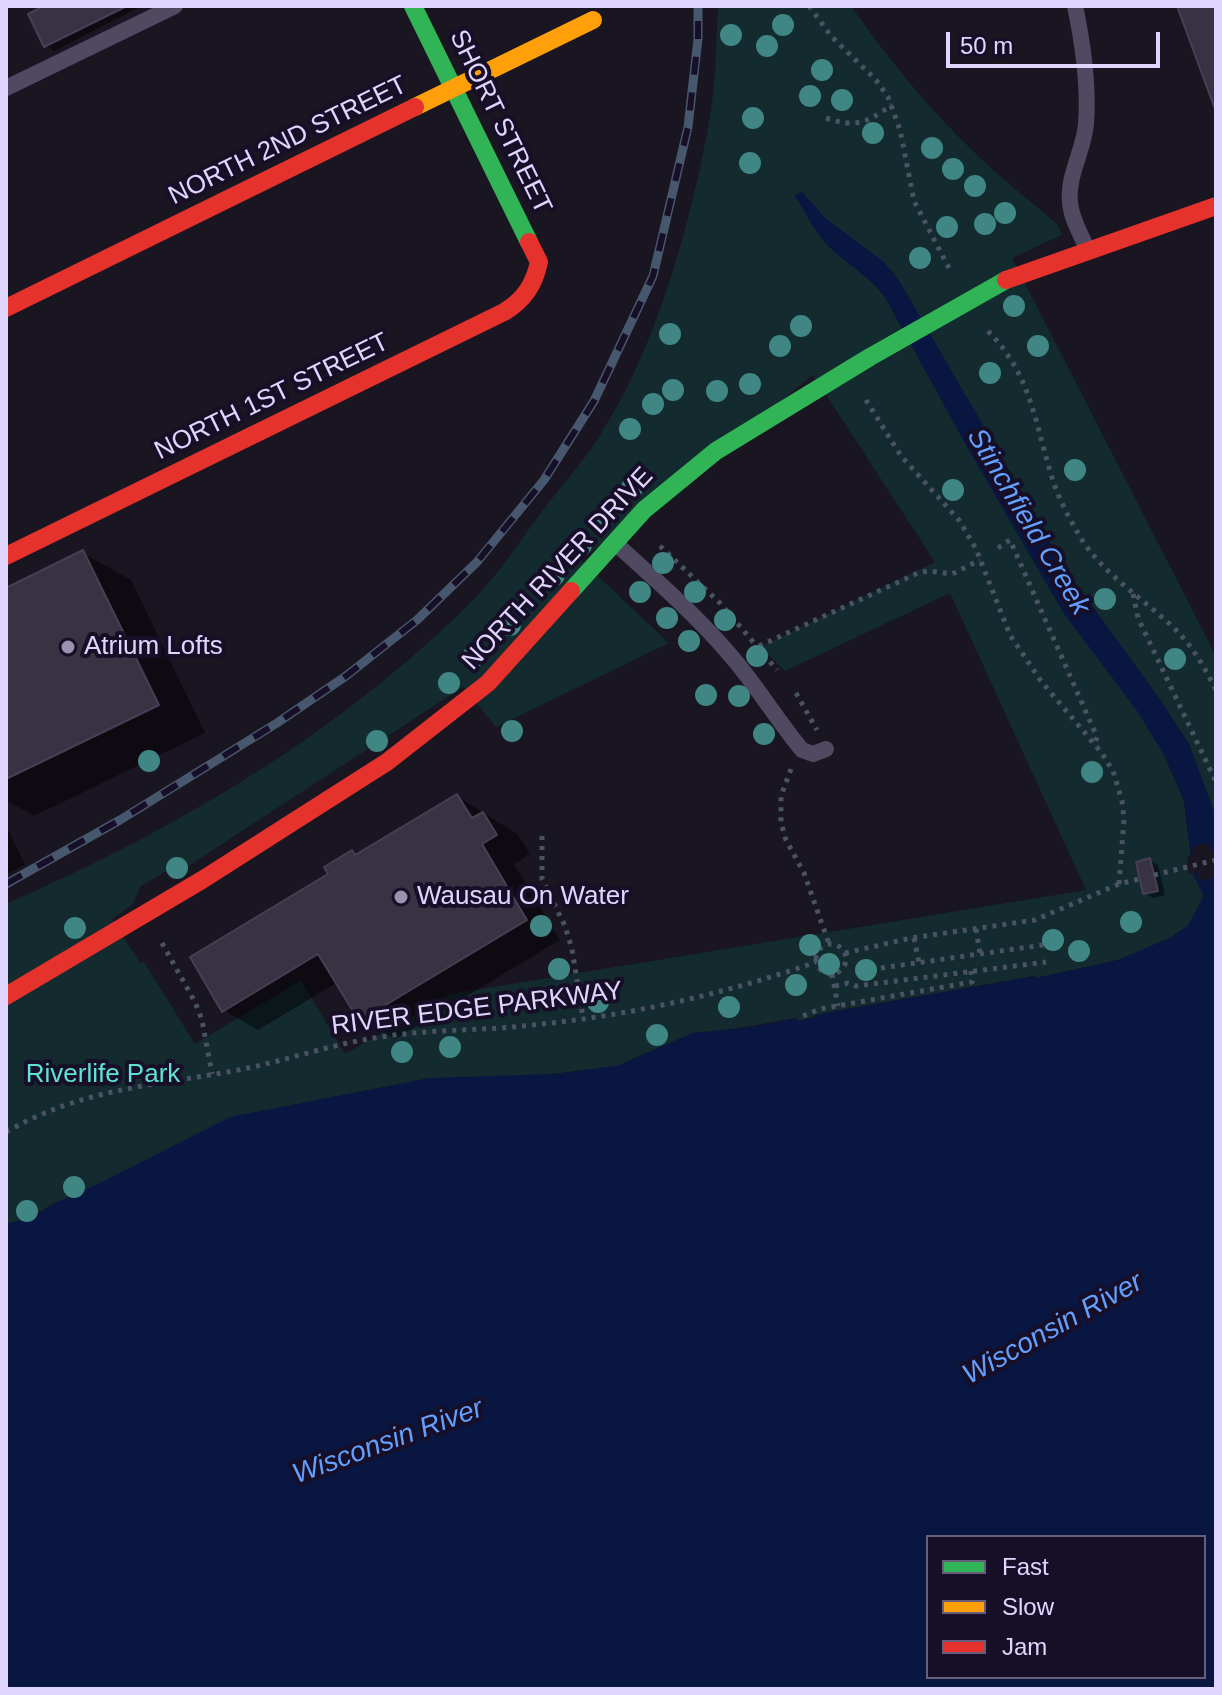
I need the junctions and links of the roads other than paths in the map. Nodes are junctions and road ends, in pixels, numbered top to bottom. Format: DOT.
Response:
graph roads {
  1 [pos="175,6"];
  2 [pos="413,6"];
  3 [pos="1075,6"];
  4 [pos="593,20"];
  5 [pos="6,88"];
  6 [pos="454,89"];
  7 [pos="1216,206"];
  8 [pos="1088,250"];
  9 [pos="539,262"];
  10 [pos="6,308"];
  11 [pos="614,542"];
  12 [pos="6,556"];
  13 [pos="826,749"];
  14 [pos="6,996"];
  1 -- 5 [label="lane"];
  2 -- 6 [label="street, SHORT STREET"];
  3 -- 8 [label="lane"];
  4 -- 6 [label="street, NORTH 2ND STREET"];
  6 -- 9 [label="street, SHORT STREET"];
  6 -- 10 [label="street, NORTH 2ND STREET"];
  7 -- 8 [label="street, NORTH RIVER DRIVE"];
  8 -- 11 [label="street, NORTH RIVER DRIVE"];
  9 -- 12 [label="street, NORTH 1ST STREET"];
  11 -- 13 [label="lane"];
  11 -- 14 [label="street, NORTH RIVER DRIVE"];
}
